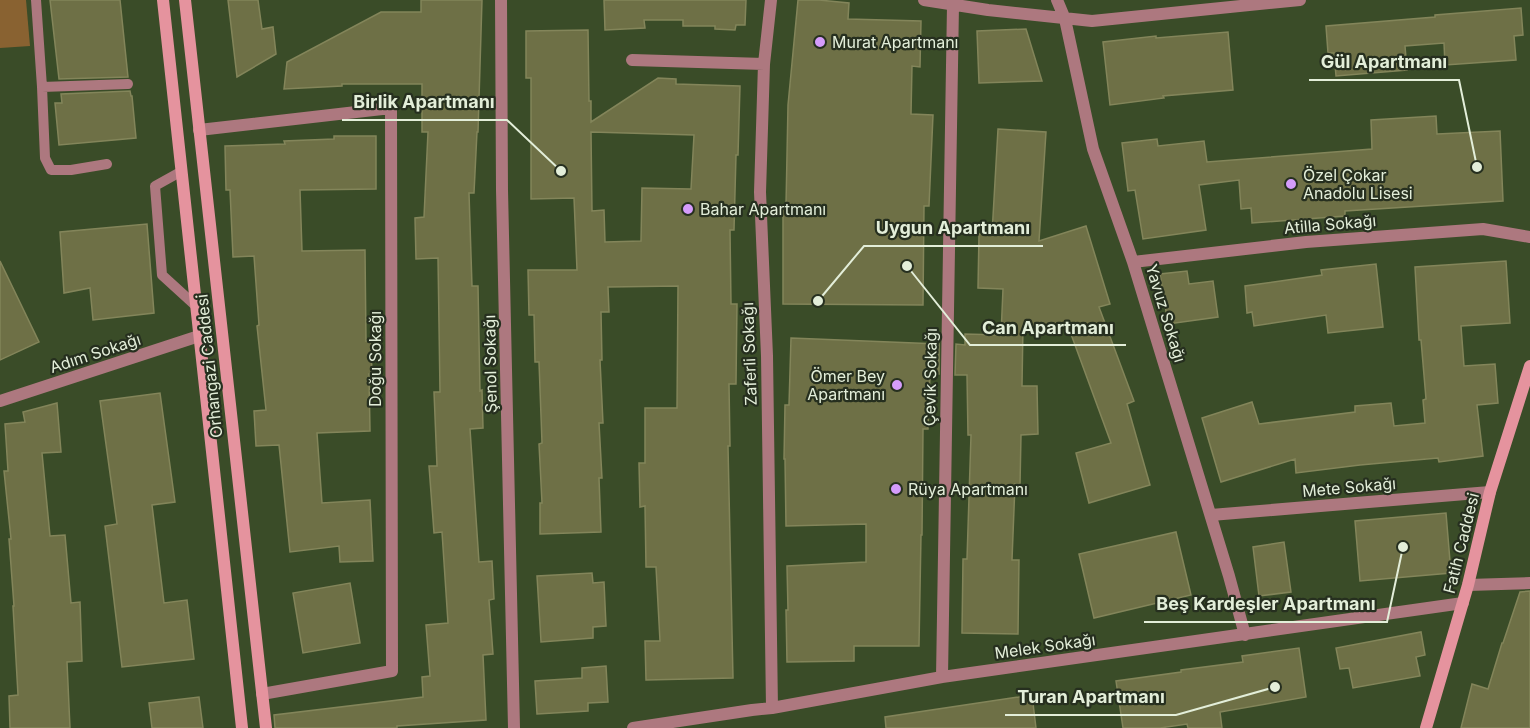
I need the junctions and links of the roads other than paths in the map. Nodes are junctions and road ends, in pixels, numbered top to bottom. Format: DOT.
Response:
graph roads {
  1 [pos="36,0"];
  2 [pos="163,0"];
  3 [pos="185,0"];
  4 [pos="501,0"];
  5 [pos="771,0"];
  6 [pos="924,0"];
  7 [pos="1057,0"];
  8 [pos="1300,0"];
  9 [pos="953,5"];
  10 [pos="1065,19"];
  11 [pos="632,60"];
  12 [pos="764,64"];
  13 [pos="128,84"];
  14 [pos="42,87"];
  15 [pos="199,130"];
  16 [pos="107,164"];
  17 [pos="182,171"];
  18 [pos="1530,237"];
  19 [pos="1133,262"];
  20 [pos="196,306"];
  21 [pos="199,336"];
  22 [pos="1530,366"];
  23 [pos="0,400"];
  24 [pos="1490,492"];
  25 [pos="1211,515"];
  26 [pos="1530,583"];
  27 [pos="1468,585"];
  28 [pos="1463,603"];
  29 [pos="1245,635"];
  30 [pos="942,677"];
  31 [pos="262,694"];
  32 [pos="772,708"];
  33 [pos="242,728"];
  34 [pos="266,728"];
  35 [pos="514,728"];
  36 [pos="633,728"];
  37 [pos="1426,728"];
  1 -- 14 [label="lane"];
  2 -- 17 [label="main road, Orhangazi Caddesi"];
  3 -- 15 [label="main road, Orhangazi Caddesi"];
  4 -- 35 [label="street, Şenol Sokağı"];
  5 -- 12 [label="street, Zaferli Sokağı"];
  6 -- 9 [label="street"];
  7 -- 10 [label="street, Yavuz Sokağı"];
  8 -- 10 [label="street"];
  9 -- 10 [label="street"];
  9 -- 30 [label="street, Çevik Sokağı"];
  10 -- 19 [label="street, Yavuz Sokağı"];
  11 -- 12 [label="street"];
  12 -- 32 [label="street, Zaferli Sokağı"];
  13 -- 14 [label="lane"];
  14 -- 16 [label="lane"];
  15 -- 31 [label="main road, Orhangazi Caddesi"];
  15 -- 31 [label="street, Doğu Sokağı"];
  17 -- 20 [label="main road, Orhangazi Caddesi"];
  17 -- 20 [label="lane"];
  18 -- 19 [label="street, Atilla Sokağı"];
  19 -- 25 [label="street, Yavuz Sokağı"];
  20 -- 21 [label="main road, Orhangazi Caddesi"];
  21 -- 23 [label="street, Adım Sokağı"];
  21 -- 33 [label="main road, Orhangazi Caddesi"];
  22 -- 24 [label="main road, Fatih Caddesi"];
  24 -- 25 [label="street, Mete Sokağı"];
  24 -- 27 [label="main road, Fatih Caddesi"];
  25 -- 29 [label="street, Yavuz Sokağı"];
  26 -- 27 [label="street"];
  27 -- 28 [label="main road, Fatih Caddesi"];
  28 -- 29 [label="street, Melek Sokağı"];
  28 -- 37 [label="main road, Fatih Caddesi"];
  29 -- 30 [label="street, Melek Sokağı"];
  30 -- 32 [label="street, Melek Sokağı"];
  31 -- 34 [label="main road, Orhangazi Caddesi"];
  32 -- 36 [label="street, Melek Sokağı"];
}
